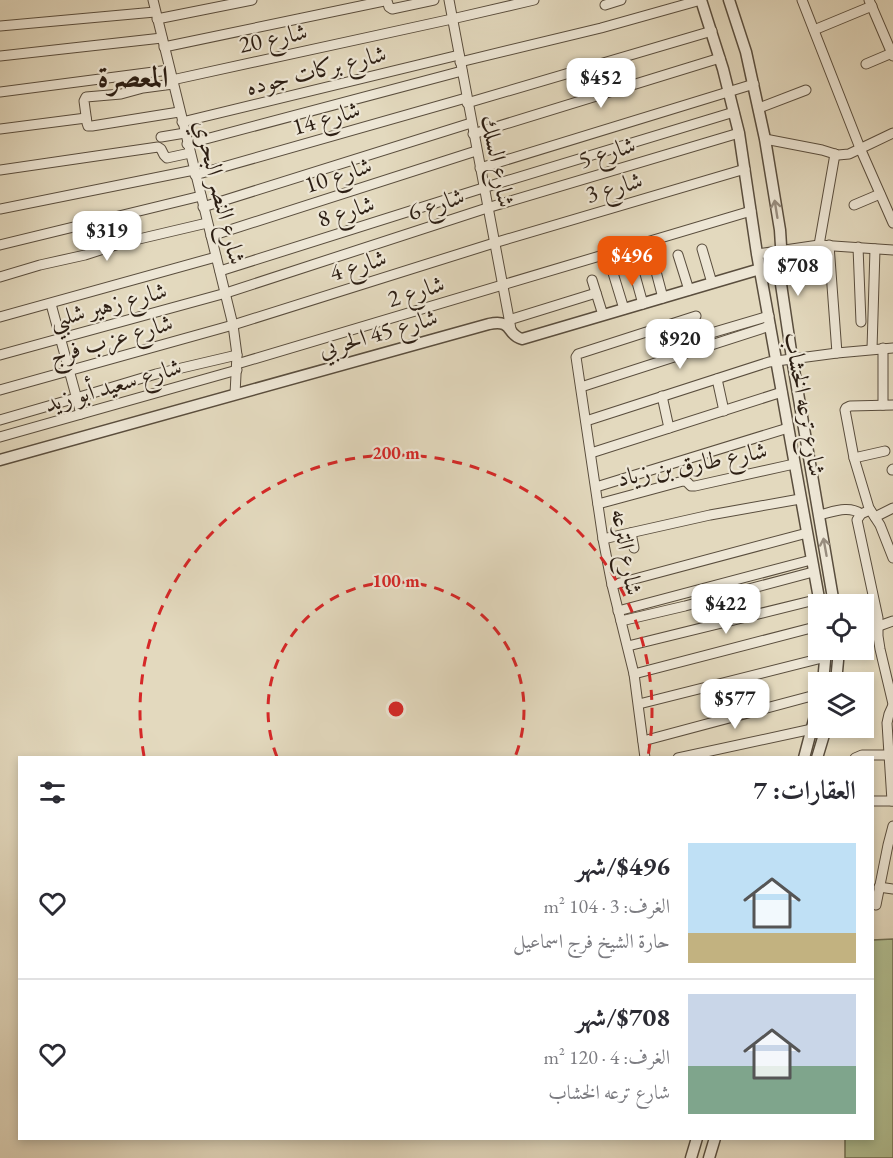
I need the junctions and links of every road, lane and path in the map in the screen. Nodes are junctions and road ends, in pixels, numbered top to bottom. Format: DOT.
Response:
graph roads {
  1 [pos="153,0"];
  2 [pos="252,0"];
  3 [pos="434,0"];
  4 [pos="449,0"];
  5 [pos="534,0"];
  6 [pos="621,0"];
  7 [pos="701,0"];
  8 [pos="729,0"];
  9 [pos="802,0"];
  10 [pos="871,3"];
  11 [pos="604,4"];
  12 [pos="156,15"];
  13 [pos="452,19"];
  14 [pos="0,26"];
  15 [pos="814,30"];
  16 [pos="712,31"];
  17 [pos="163,43"];
  18 [pos="892,55"];
  19 [pos="0,56"];
  20 [pos="720,58"];
  21 [pos="460,63"];
  22 [pos="866,64"];
  23 [pos="169,70"];
  24 [pos="172,82"];
  25 [pos="754,84"];
  26 [pos="806,90"];
  27 [pos="0,92"];
  28 [pos="730,92"];
  29 [pos="467,100"];
  30 [pos="759,108"];
  31 [pos="179,112"];
  32 [pos="734,112"];
  33 [pos="86,117"];
  34 [pos="182,122"];
  35 [pos="471,123"];
  36 [pos="0,129"];
  37 [pos="185,133"];
  38 [pos="739,133"];
  39 [pos="893,133"];
  40 [pos="473,134"];
  41 [pos="162,137"];
  42 [pos="765,139"];
  43 [pos="189,148"];
  44 [pos="860,148"];
  45 [pos="476,151"];
  46 [pos="835,154"];
  47 [pos="480,168"];
  48 [pos="745,169"];
  49 [pos="0,170"];
  50 [pos="195,172"];
  51 [pos="483,188"];
  52 [pos="880,194"];
  53 [pos="201,196"];
  54 [pos="854,205"];
  55 [pos="203,207"];
  56 [pos="488,208"];
  57 [pos="0,209"];
  58 [pos="751,211"];
  59 [pos="207,223"];
  60 [pos="893,223"];
  61 [pos="211,236"];
  62 [pos="494,243"];
  63 [pos="0,245"];
  64 [pos="824,245"];
  65 [pos="858,248"];
  66 [pos="702,249"];
  67 [pos="875,249"];
  68 [pos="780,250"];
  69 [pos="893,250"];
  70 [pos="757,254"];
  71 [pos="678,255"];
  72 [pos="216,257"];
  73 [pos="654,264"];
  74 [pos="633,268"];
  75 [pos="760,269"];
  76 [pos="220,272"];
  77 [pos="614,273"];
  78 [pos="0,277"];
  79 [pos="592,280"];
  80 [pos="712,283"];
  81 [pos="503,285"];
  82 [pos="689,290"];
  83 [pos="226,293"];
  84 [pos="596,293"];
  85 [pos="663,298"];
  86 [pos="51,304"];
  87 [pos="643,304"];
  88 [pos="624,309"];
  89 [pos="603,315"];
  90 [pos="696,316"];
  91 [pos="0,318"];
  92 [pos="770,321"];
  93 [pos="861,322"];
  94 [pos="510,324"];
  95 [pos="233,325"];
  96 [pos="652,330"];
  97 [pos="60,339"];
  98 [pos="888,348"];
  99 [pos="657,349"];
  100 [pos="872,349"];
  101 [pos="837,353"];
  102 [pos="0,355"];
  103 [pos="792,358"];
  104 [pos="661,361"];
  105 [pos="776,361"];
  106 [pos="237,363"];
  107 [pos="69,372"];
  108 [pos="717,379"];
  109 [pos="581,387"];
  110 [pos="0,390"];
  111 [pos="782,392"];
  112 [pos="235,394"];
  113 [pos="662,396"];
  114 [pos="76,398"];
  115 [pos="890,405"];
  116 [pos="724,411"];
  117 [pos="81,414"];
  118 [pos="0,420"];
  119 [pos="586,421"];
  120 [pos="669,428"];
  121 [pos="788,428"];
  122 [pos="0,437"];
  123 [pos="885,451"];
  124 [pos="591,453"];
  125 [pos="854,458"];
  126 [pos="0,460"];
  127 [pos="794,464"];
  128 [pos="596,487"];
  129 [pos="801,499"];
  130 [pos="598,504"];
  131 [pos="893,508"];
  132 [pos="868,514"];
  133 [pos="819,515"];
  134 [pos="631,533"];
  135 [pos="807,533"];
  136 [pos="603,539"];
  137 [pos="634,548"];
  138 [pos="893,558"];
  139 [pos="811,560"];
  140 [pos="813,572"];
  141 [pos="612,585"];
  142 [pos="817,594"];
  143 [pos="832,594"];
  144 [pos="808,605"];
  145 [pos="618,611"];
  146 [pos="621,621"];
  147 [pos="893,621"];
  148 [pos="879,626"];
  149 [pos="808,629"];
  150 [pos="628,646"];
  151 [pos="808,658"];
  152 [pos="634,674"];
  153 [pos="808,697"];
  154 [pos="639,704"];
  155 [pos="893,705"];
  156 [pos="808,730"];
  157 [pos="810,738"];
  158 [pos="823,738"];
  159 [pos="643,741"];
  160 [pos="890,755"];
  161 [pos="645,756"];
  162 [pos="687,756"];
  163 [pos="805,756"];
  164 [pos="818,756"];
  165 [pos="860,756"];
  166 [pos="874,801"];
  167 [pos="893,801"];
  168 [pos="892,829"];
  169 [pos="890,844"];
  170 [pos="879,887"];
  171 [pos="893,889"];
  172 [pos="876,905"];
  173 [pos="696,1140"];
  174 [pos="714,1140"];
  175 [pos="691,1158"];
  176 [pos="710,1158"];
  1 -- 12 [label="street, شارع النصر البحري"];
  2 -- 12 [label="street"];
  3 -- 17 [label="street"];
  4 -- 13 [label="street, شارع السلك"];
  5 -- 13 [label="street, شارع 20"];
  6 -- 11 [label="street"];
  7 -- 16 [label="street, شارع ترعه الخشاب"];
  7 -- 21 [label="street"];
  8 -- 25 [label="street, شارع ترعه الخشاب"];
  9 -- 15 [label="street"];
  10 -- 15 [label="street"];
  10 -- 18 [label="street"];
  12 -- 14 [label="street"];
  12 -- 17 [label="street, شارع النصر البحري"];
  13 -- 21 [label="street, شارع السلك"];
  13 -- 24 [label="street, شارع 20"];
  15 -- 44 [label="street"];
  16 -- 20 [label="street, شارع ترعه الخشاب"];
  16 -- 29 [label="street, شارع 14"];
  17 -- 19 [label="street"];
  17 -- 23 [label="street, شارع النصر البحري"];
  18 -- 22 [label="street"];
  20 -- 28 [label="street, شارع ترعه الخشاب"];
  20 -- 40 [label="street"];
  21 -- 29 [label="street, شارع السلك"];
  21 -- 34 [label="street, شارع بركات جوده"];
  21 -- 43 [label="street"];
  23 -- 24 [label="street, شارع النصر البحري"];
  23 -- 27 [label="street"];
  24 -- 31 [label="street, شارع النصر البحري"];
  24 -- 33 [label="street, شارع 20"];
  25 -- 28 [label="street"];
  25 -- 30 [label="street, شارع ترعه الخشاب"];
  26 -- 30 [label="street"];
  28 -- 32 [label="street, شارع ترعه الخشاب"];
  28 -- 47 [label="street"];
  29 -- 35 [label="street, شارع السلك"];
  29 -- 50 [label="street, شارع 14"];
  30 -- 42 [label="street, شارع ترعه الخشاب"];
  31 -- 33 [label="street"];
  31 -- 34 [label="street, شارع النصر البحري"];
  32 -- 38 [label="street, شارع ترعه الخشاب"];
  32 -- 51 [label="street, شارع 8"];
  33 -- 36 [label="street"];
  34 -- 37 [label="street, شارع النصر البحري"];
  35 -- 40 [label="street, شارع السلك"];
  35 -- 55 [label="street"];
  37 -- 41 [label="street"];
  37 -- 43 [label="street, شارع النصر البحري"];
  38 -- 48 [label="street, شارع ترعه الخشاب"];
  38 -- 56 [label="street, شارع 5"];
  39 -- 44 [label="street"];
  40 -- 45 [label="street, شارع السلك"];
  42 -- 46 [label="street"];
  68 -- 42 [label="street, شارع ترعه الخشاب, one-way"];
  43 -- 49 [label="street"];
  43 -- 50 [label="street, شارع النصر البحري"];
  44 -- 46 [label="street"];
  44 -- 52 [label="street"];
  45 -- 47 [label="street, شارع السلك"];
  45 -- 61 [label="street, شارع 10"];
  46 -- 64 [label="street"];
  47 -- 51 [label="street, شارع السلك"];
  48 -- 58 [label="street, شارع ترعه الخشاب"];
  48 -- 62 [label="street, شارع 3"];
  50 -- 53 [label="street, شارع النصر البحري"];
  50 -- 57 [label="street, شارع 14"];
  51 -- 56 [label="street, شارع السلك"];
  51 -- 76 [label="street, شارع 8"];
  52 -- 54 [label="street"];
  52 -- 60 [label="street"];
  53 -- 55 [label="street, شارع النصر البحري"];
  53 -- 63 [label="street"];
  55 -- 59 [label="street, شارع النصر البحري"];
  56 -- 62 [label="street, شارع السلك"];
  56 -- 83 [label="street, شارع 6"];
  58 -- 70 [label="street, شارع ترعه الخشاب"];
  58 -- 81 [label="street, شارع 2"];
  59 -- 61 [label="street, شارع النصر البحري"];
  59 -- 78 [label="street"];
  61 -- 72 [label="street, شارع النصر البحري"];
  62 -- 81 [label="street, شارع السلك"];
  62 -- 95 [label="street, شارع 4"];
  64 -- 65 [label="street"];
  64 -- 68 [label="street"];
  64 -- 101 [label="street"];
  65 -- 67 [label="street"];
  65 -- 93 [label="street"];
  66 -- 80 [label="street"];
  67 -- 69 [label="street"];
  67 -- 100 [label="street"];
  68 -- 70 [label="street"];
  68 -- 103 [label="street, شارع ترعه الخشاب"];
  70 -- 75 [label="street, شارع ترعه الخشاب"];
  71 -- 82 [label="street"];
  72 -- 76 [label="street, شارع النصر البحري"];
  72 -- 86 [label="street"];
  73 -- 85 [label="street"];
  74 -- 87 [label="street"];
  75 -- 80 [label="street, شارع 45 الحربي"];
  75 -- 92 [label="street, شارع ترعه الخشاب"];
  76 -- 83 [label="street, شارع النصر البحري"];
  77 -- 88 [label="street"];
  79 -- 84 [label="street"];
  80 -- 82 [label="street, شارع 45 الحربي"];
  81 -- 94 [label="street, شارع السلك"];
  81 -- 106 [label="street, شارع 2"];
  82 -- 85 [label="street, شارع 45 الحربي"];
  83 -- 95 [label="street, شارع النصر البحري"];
  83 -- 97 [label="street, شارع زهير شلبي"];
  84 -- 89 [label="street"];
  84 -- 94 [label="street"];
  85 -- 87 [label="street, شارع 45 الحربي"];
  86 -- 91 [label="street"];
  86 -- 97 [label="street"];
  87 -- 88 [label="street, شارع 45 الحربي"];
  88 -- 89 [label="street, شارع 45 الحربي"];
  89 -- 94 [label="street, شارع 45 الحربي"];
  90 -- 96 [label="street"];
  92 -- 99 [label="street"];
  92 -- 104 [label="street"];
  92 -- 105 [label="street, شارع ترعه الخشاب"];
  94 -- 112 [label="street, شارع 45 الحربي"];
  95 -- 106 [label="street, شارع النصر البحري"];
  95 -- 107 [label="street, شارع عزب فرج"];
  96 -- 99 [label="street"];
  96 -- 109 [label="street, شارع الترعه"];
  97 -- 102 [label="street, شارع زهير شلبي"];
  97 -- 107 [label="street"];
  98 -- 100 [label="street"];
  98 -- 115 [label="street"];
  99 -- 104 [label="street"];
  100 -- 101 [label="street"];
  101 -- 103 [label="street"];
  103 -- 105 [label="street"];
  103 -- 133 [label="street, شارع ترعه الخشاب"];
  104 -- 109 [label="street"];
  105 -- 108 [label="street"];
  105 -- 111 [label="street, شارع ترعه الخشاب"];
  106 -- 112 [label="street, شارع النصر البحري"];
  106 -- 114 [label="street"];
  106 -- 117 [label="street, شارع سعيد أبو زيد"];
  107 -- 110 [label="street, شارع عزب فرج"];
  107 -- 114 [label="street"];
  108 -- 113 [label="street"];
  108 -- 116 [label="street"];
  109 -- 119 [label="street, شارع الترعه"];
  111 -- 116 [label="street"];
  111 -- 121 [label="street, شارع ترعه الخشاب"];
  112 -- 126 [label="street, شارع 45 الحربي"];
  113 -- 119 [label="street"];
  113 -- 120 [label="street"];
  114 -- 117 [label="street"];
  114 -- 118 [label="street"];
  115 -- 125 [label="street"];
  116 -- 120 [label="street"];
  117 -- 122 [label="street, شارع سعيد أبو زيد"];
  119 -- 124 [label="street, شارع الترعه"];
  120 -- 124 [label="street"];
  121 -- 127 [label="street, شارع ترعه الخشاب"];
  121 -- 128 [label="street"];
  123 -- 125 [label="street"];
  124 -- 128 [label="street, شارع الترعه"];
  125 -- 132 [label="street"];
  127 -- 129 [label="street, شارع ترعه الخشاب"];
  127 -- 130 [label="street, شارع طارق بن زياد"];
  128 -- 130 [label="street, شارع الترعه"];
  129 -- 134 [label="street"];
  129 -- 135 [label="street, شارع ترعه الخشاب"];
  130 -- 136 [label="street, شارع الترعه"];
  131 -- 132 [label="street"];
  132 -- 133 [label="street"];
  132 -- 138 [label="street"];
  132 -- 148 [label="street"];
  143 -- 133 [label="street, شارع ترعه الخشاب, one-way"];
  134 -- 136 [label="street"];
  134 -- 137 [label="street"];
  135 -- 139 [label="street, شارع ترعه الخشاب"];
  135 -- 141 [label="street"];
  136 -- 141 [label="street, شارع الترعه"];
  139 -- 140 [label="street, شارع ترعه الخشاب"];
  139 -- 145 [label="street"];
  140 -- 142 [label="street, شارع ترعه الخشاب"];
  140 -- 146 [label="street"];
  141 -- 145 [label="street, شارع الترعه"];
  144 -- 150 [label="street"];
  145 -- 146 [label="street, شارع الترعه"];
  146 -- 150 [label="street, شارع الترعه"];
  147 -- 148 [label="street"];
  148 -- 155 [label="street"];
  149 -- 152 [label="street"];
  150 -- 152 [label="street, شارع الترعه"];
  151 -- 154 [label="street"];
  152 -- 154 [label="street, شارع الترعه"];
  153 -- 159 [label="street"];
  154 -- 159 [label="street, شارع الترعه"];
  155 -- 160 [label="street"];
  156 -- 162 [label="street"];
  157 -- 163 [label="street"];
  158 -- 164 [label="street"];
  159 -- 161 [label="street, شارع الترعه"];
  160 -- 165 [label="street"];
  160 -- 167 [label="street"];
  166 -- 167 [label="street"];
  168 -- 169 [label="street"];
  169 -- 170 [label="street"];
  170 -- 171 [label="street"];
  170 -- 172 [label="street"];
  173 -- 175 [label="street"];
  174 -- 176 [label="street"];
}
